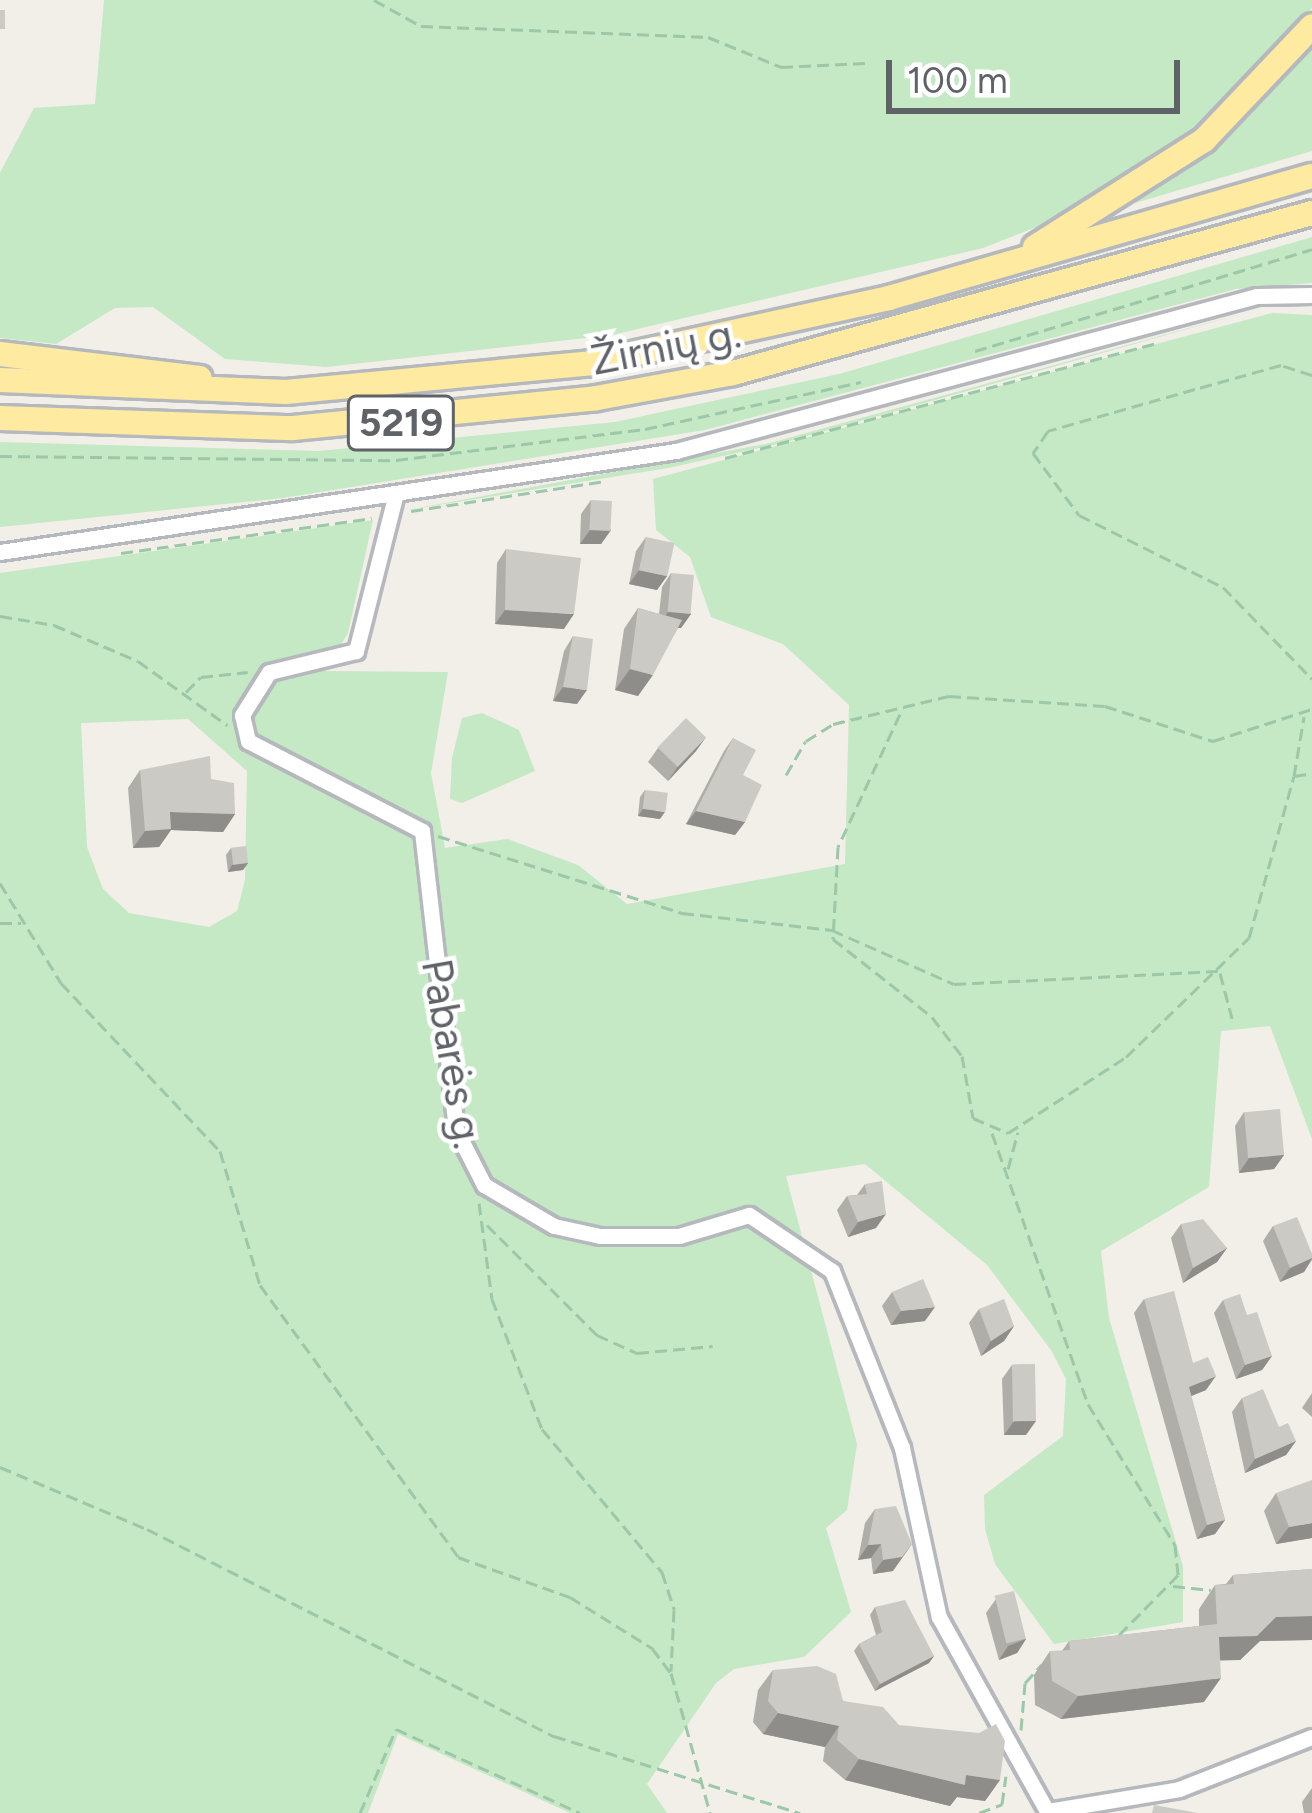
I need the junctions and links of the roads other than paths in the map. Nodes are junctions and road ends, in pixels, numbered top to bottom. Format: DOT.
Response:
graph roads {
  1 [pos="1312,26"];
  2 [pos="1312,176"];
  3 [pos="1312,213"];
  4 [pos="993,270"];
  5 [pos="1312,296"];
  6 [pos="0,354"];
  7 [pos="0,380"];
  8 [pos="286,392"];
  9 [pos="0,418"];
  10 [pos="395,497"];
  11 [pos="0,552"];
  12 [pos="1312,1737"];
  13 [pos="1048,1812"];
  1 -- 4 [label="highway"];
  2 -- 4 [label="highway, Žirnių g. / 5219"];
  3 -- 9 [label="highway, Žirnių g. / 5219"];
  4 -- 8 [label="highway, Žirnių g. / 5219"];
  5 -- 10 [label="street"];
  6 -- 8 [label="highway, 5219"];
  7 -- 8 [label="highway, Žirnių g. / 5219"];
  10 -- 11 [label="street"];
  10 -- 13 [label="street, Pabarės g."];
  12 -- 13 [label="street"];
}
